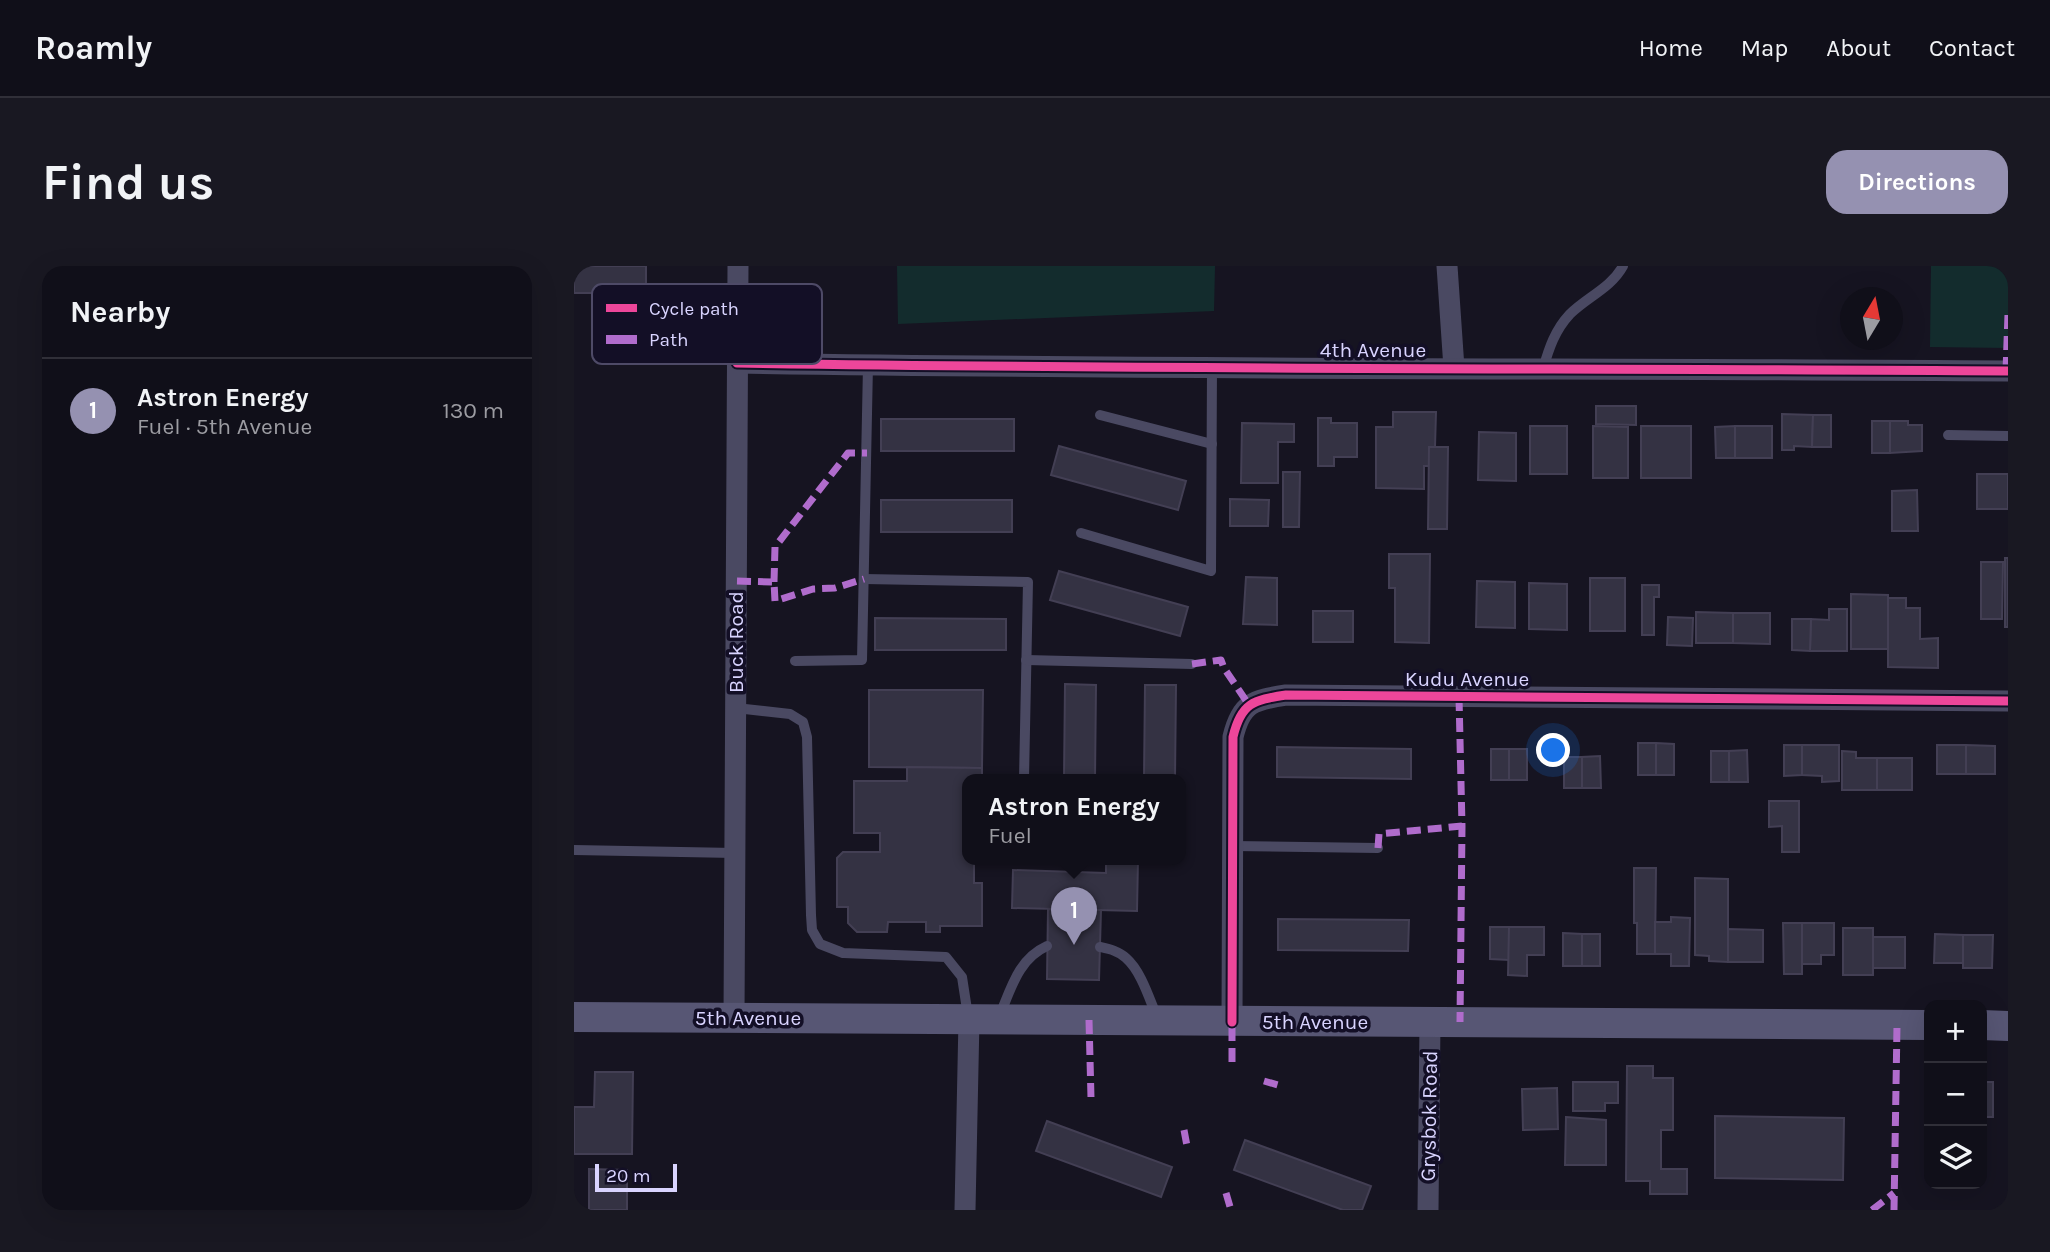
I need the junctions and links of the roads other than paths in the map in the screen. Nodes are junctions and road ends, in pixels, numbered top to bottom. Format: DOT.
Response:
graph roads {
  1 [pos="738,266"];
  2 [pos="1447,266"];
  3 [pos="1623,266"];
  4 [pos="738,284"];
  5 [pos="737,364"];
  6 [pos="802,364"];
  7 [pos="868,365"];
  8 [pos="1212,368"];
  9 [pos="1454,368"];
  10 [pos="1544,369"];
  11 [pos="2008,372"];
  12 [pos="1100,415"];
  13 [pos="1948,435"];
  14 [pos="2008,436"];
  15 [pos="1212,444"];
  16 [pos="1081,533"];
  17 [pos="864,579"];
  18 [pos="1026,660"];
  19 [pos="795,661"];
  20 [pos="1192,664"];
  21 [pos="2008,701"];
  22 [pos="736,708"];
  23 [pos="1024,774"];
  24 [pos="1233,846"];
  25 [pos="1378,848"];
  26 [pos="574,850"];
  27 [pos="735,853"];
  28 [pos="1047,946"];
  29 [pos="1100,947"];
  30 [pos="574,1017"];
  31 [pos="734,1017"];
  32 [pos="983,1019"];
  33 [pos="1159,1021"];
  34 [pos="1232,1022"];
  35 [pos="1430,1022"];
  36 [pos="1924,1025"];
  37 [pos="1987,1026"];
  38 [pos="2008,1026"];
  39 [pos="965,1210"];
  40 [pos="1428,1210"];
  1 -- 4 [label="street, Buck Road"];
  2 -- 9 [label="street"];
  3 -- 10 [label="lane"];
  5 -- 22 [label="street, Buck Road"];
  6 -- 7 [label="street, 4th Avenue"];
  7 -- 8 [label="street, 4th Avenue"];
  7 -- 17 [label="lane"];
  8 -- 9 [label="street, 4th Avenue"];
  8 -- 15 [label="lane"];
  9 -- 10 [label="street, 4th Avenue"];
  10 -- 11 [label="street, 4th Avenue"];
  12 -- 15 [label="lane"];
  13 -- 14 [label="lane"];
  15 -- 16 [label="lane"];
  17 -- 18 [label="lane"];
  17 -- 19 [label="lane"];
  18 -- 20 [label="lane"];
  18 -- 23 [label="lane"];
  21 -- 24 [label="street, Kudu Avenue"];
  22 -- 27 [label="street, Buck Road"];
  22 -- 32 [label="lane"];
  24 -- 25 [label="lane"];
  24 -- 34 [label="street, Kudu Avenue"];
  26 -- 27 [label="lane"];
  27 -- 31 [label="street, Buck Road"];
  28 -- 32 [label="lane"];
  29 -- 33 [label="lane"];
  30 -- 31 [label="main road, 5th Avenue"];
  31 -- 32 [label="main road, 5th Avenue"];
  32 -- 33 [label="main road, 5th Avenue"];
  32 -- 39 [label="street"];
  33 -- 34 [label="main road, 5th Avenue"];
  34 -- 35 [label="main road, 5th Avenue"];
  35 -- 36 [label="main road, 5th Avenue"];
  35 -- 40 [label="street, Grysbok Road"];
  37 -- 38 [label="main road"];
}
